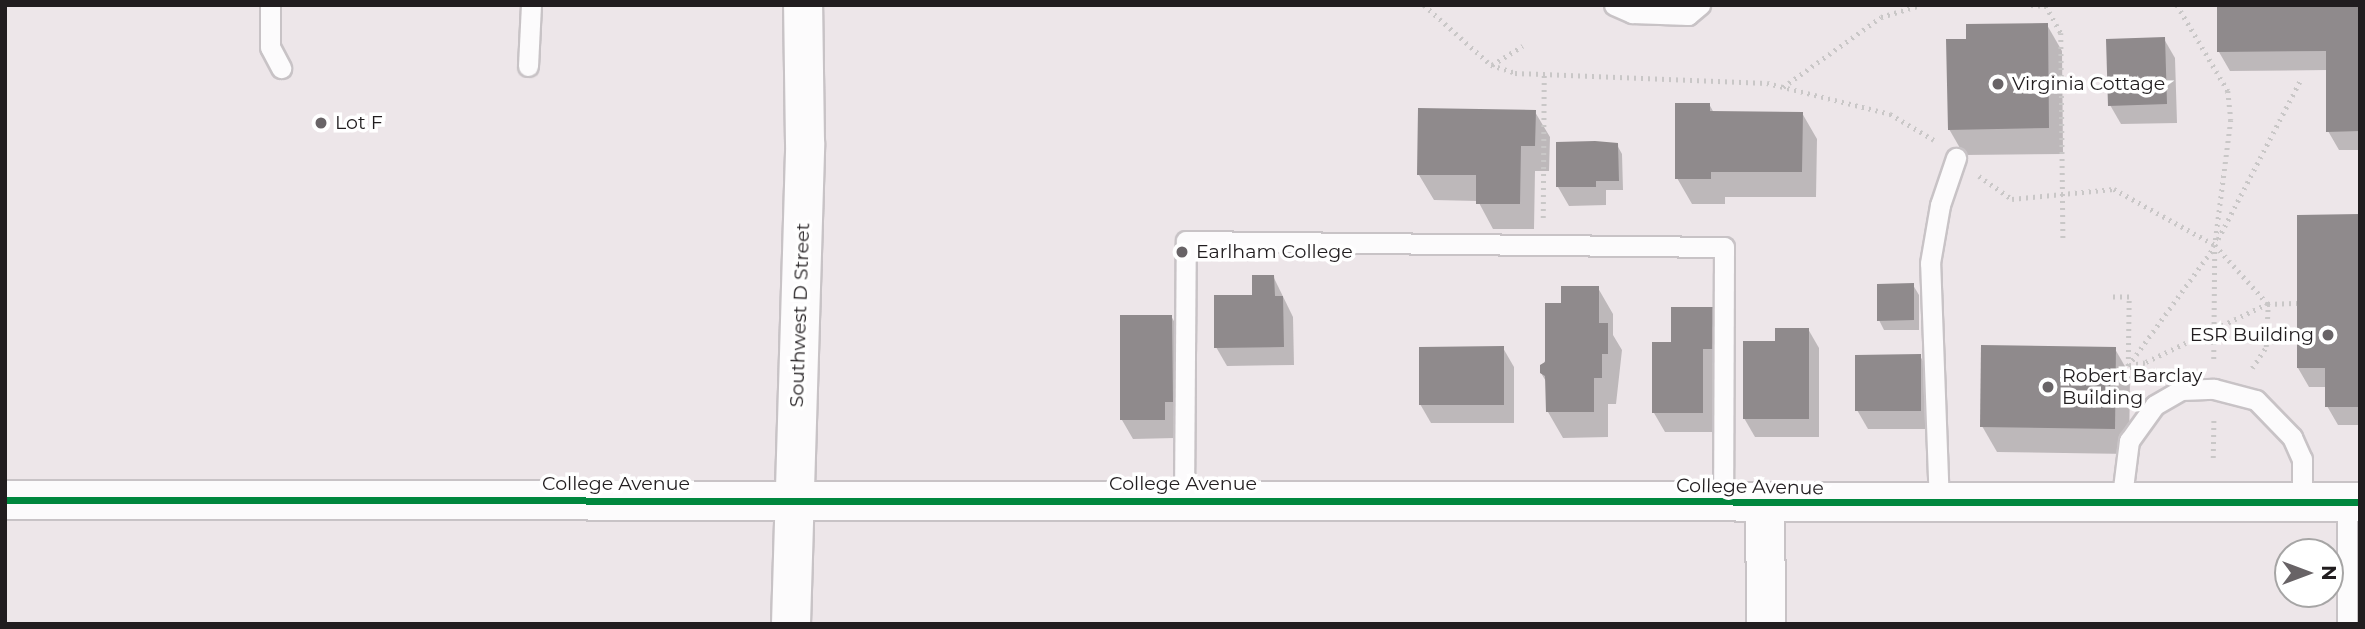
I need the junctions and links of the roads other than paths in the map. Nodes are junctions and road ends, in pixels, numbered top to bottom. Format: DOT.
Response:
graph roads {
  1 [pos="270,5"];
  2 [pos="531,5"];
  3 [pos="803,5"];
  4 [pos="1614,5"];
  5 [pos="1700,5"];
  6 [pos="528,66"];
  7 [pos="281,68"];
  8 [pos="1956,158"];
  9 [pos="794,499"];
  10 [pos="5,500"];
  11 [pos="1184,500"];
  12 [pos="1723,502"];
  13 [pos="1765,502"];
  14 [pos="2353,502"];
  15 [pos="2302,503"];
  16 [pos="2121,504"];
  17 [pos="1939,505"];
  18 [pos="791,624"];
  19 [pos="1766,624"];
  20 [pos="2347,624"];
  1 -- 7 [label="lane"];
  2 -- 6 [label="lane"];
  3 -- 9 [label="street, Southwest D Street"];
  4 -- 5 [label="lane"];
  8 -- 17 [label="lane"];
  9 -- 10 [label="street, College Avenue"];
  9 -- 11 [label="street, College Avenue"];
  9 -- 18 [label="street, Southwest D Street"];
  11 -- 12 [label="street, College Avenue"];
  11 -- 12 [label="lane"];
  12 -- 13 [label="street, College Avenue"];
  13 -- 17 [label="street, College Avenue"];
  13 -- 19 [label="street"];
  14 -- 15 [label="street, College Avenue"];
  14 -- 20 [label="lane"];
  15 -- 16 [label="street, College Avenue"];
  15 -- 16 [label="lane"];
  16 -- 17 [label="street, College Avenue"];
}
